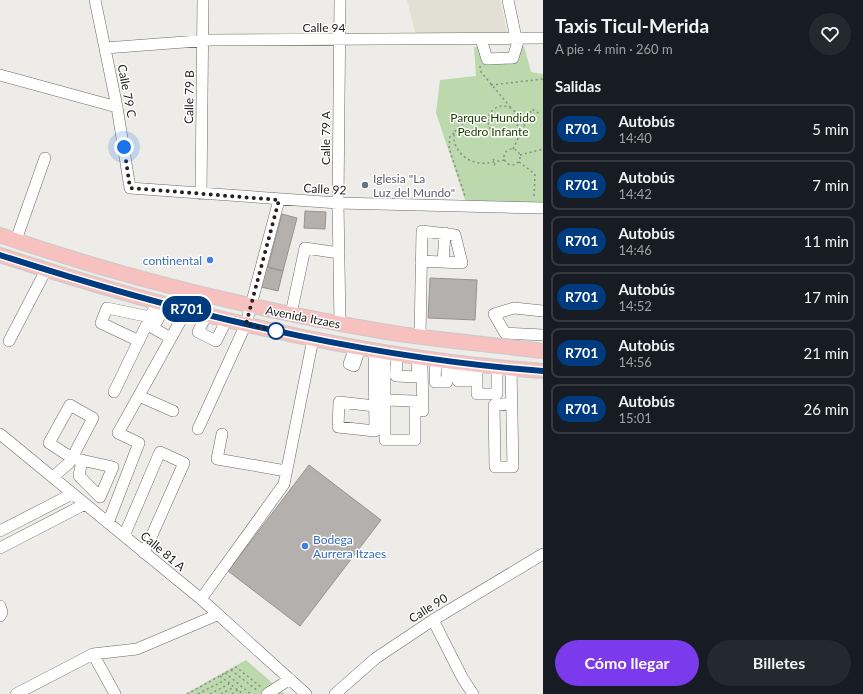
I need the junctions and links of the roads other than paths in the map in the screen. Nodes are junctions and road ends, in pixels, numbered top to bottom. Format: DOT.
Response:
graph roads {
  1 [pos="95,0"];
  2 [pos="203,0"];
  3 [pos="340,0"];
  4 [pos="508,0"];
  5 [pos="481,38"];
  6 [pos="517,38"];
  7 [pos="543,38"];
  8 [pos="339,40"];
  9 [pos="203,41"];
  10 [pos="105,48"];
  11 [pos="0,75"];
  12 [pos="117,107"];
  13 [pos="45,158"];
  14 [pos="130,188"];
  15 [pos="201,194"];
  16 [pos="279,200"];
  17 [pos="338,203"];
  18 [pos="538,205"];
  19 [pos="445,233"];
  20 [pos="0,235"];
  21 [pos="16,240"];
  22 [pos="339,253"];
  23 [pos="0,255"];
  24 [pos="66,257"];
  25 [pos="421,261"];
  26 [pos="443,262"];
  27 [pos="46,270"];
  28 [pos="61,275"];
  29 [pos="162,302"];
  30 [pos="250,306"];
  31 [pos="187,309"];
  32 [pos="543,311"];
  33 [pos="207,314"];
  34 [pos="291,314"];
  35 [pos="150,317"];
  36 [pos="227,319"];
  37 [pos="246,324"];
  38 [pos="340,324"];
  39 [pos="382,332"];
  40 [pos="543,335"];
  41 [pos="420,336"];
  42 [pos="171,338"];
  43 [pos="313,339"];
  44 [pos="509,340"];
  45 [pos="9,341"];
  46 [pos="139,341"];
  47 [pos="543,351"];
  48 [pos="384,352"];
  49 [pos="444,360"];
  50 [pos="497,367"];
  51 [pos="511,368"];
  52 [pos="543,371"];
  53 [pos="114,392"];
  54 [pos="139,396"];
  55 [pos="385,400"];
  56 [pos="512,404"];
  57 [pos="375,406"];
  58 [pos="173,411"];
  59 [pos="427,411"];
  60 [pos="198,429"];
  61 [pos="0,434"];
  62 [pos="222,434"];
  63 [pos="77,459"];
  64 [pos="286,471"];
  65 [pos="53,477"];
  66 [pos="72,494"];
  67 [pos="85,504"];
  68 [pos="108,523"];
  69 [pos="0,531"];
  70 [pos="124,536"];
  71 [pos="0,548"];
  72 [pos="144,553"];
  73 [pos="543,554"];
  74 [pos="201,600"];
  75 [pos="217,615"];
  76 [pos="433,620"];
  77 [pos="93,654"];
  78 [pos="290,679"];
  79 [pos="29,691"];
  80 [pos="262,691"];
  81 [pos="16,694"];
  82 [pos="115,694"];
  83 [pos="306,694"];
  84 [pos="335,694"];
  85 [pos="473,694"];
  1 -- 10 [label="street, Calle 79 C"];
  2 -- 9 [label="street, Calle 79 B"];
  3 -- 8 [label="street, Calle 79 A"];
  4 -- 6 [label="street"];
  5 -- 6 [label="street, Calle 94"];
  5 -- 6 [label="street"];
  5 -- 8 [label="street, Calle 94"];
  6 -- 7 [label="street, Calle 94"];
  8 -- 9 [label="street, Calle 94"];
  8 -- 17 [label="street, Calle 79 A"];
  9 -- 10 [label="street, Calle 94"];
  9 -- 15 [label="street, Calle 79 B"];
  10 -- 12 [label="street, Calle 79 C"];
  11 -- 12 [label="street"];
  12 -- 14 [label="street, Calle 79 C"];
  13 -- 21 [label="street"];
  14 -- 15 [label="street, Calle 92"];
  15 -- 16 [label="street, Calle 92"];
  16 -- 17 [label="street, Calle 92"];
  16 -- 30 [label="street"];
  17 -- 18 [label="street, Calle 92"];
  17 -- 22 [label="street, Calle 79 A"];
  19 -- 25 [label="street"];
  19 -- 26 [label="street"];
  19 -- 26 [label="street"];
  20 -- 21 [label="main road, Avenida Itzaes"];
  21 -- 24 [label="main road, Avenida Itzaes"];
  22 -- 34 [label="street"];
  22 -- 38 [label="street, Calle 79 A"];
  23 -- 27 [label="main road, Avenida Itzaes"];
  24 -- 28 [label="main road"];
  24 -- 30 [label="main road, Avenida Itzaes"];
  25 -- 26 [label="street"];
  25 -- 41 [label="street"];
  27 -- 28 [label="main road, Avenida Itzaes"];
  27 -- 45 [label="street"];
  28 -- 29 [label="main road, Avenida Itzaes"];
  29 -- 31 [label="main road, Avenida Itzaes"];
  29 -- 35 [label="street"];
  29 -- 42 [label="street"];
  30 -- 34 [label="main road, Avenida Itzaes"];
  30 -- 37 [label="street"];
  31 -- 33 [label="main road, Avenida Itzaes"];
  31 -- 42 [label="street"];
  32 -- 44 [label="street"];
  33 -- 36 [label="main road, Avenida Itzaes"];
  33 -- 36 [label="street"];
  34 -- 38 [label="main road, Avenida Itzaes"];
  35 -- 46 [label="street"];
  35 -- 46 [label="street"];
  36 -- 37 [label="main road, Avenida Itzaes"];
  37 -- 43 [label="main road, Avenida Itzaes"];
  37 -- 60 [label="street"];
  38 -- 39 [label="main road, Avenida Itzaes"];
  39 -- 41 [label="main road, Avenida Itzaes"];
  39 -- 48 [label="main road"];
  40 -- 44 [label="street"];
  41 -- 44 [label="main road, Avenida Itzaes"];
  42 -- 54 [label="street"];
  43 -- 48 [label="main road, Avenida Itzaes"];
  43 -- 64 [label="street"];
  44 -- 47 [label="main road, Avenida Itzaes"];
  46 -- 53 [label="street"];
  48 -- 49 [label="main road, Avenida Itzaes"];
  48 -- 49 [label="street"];
  48 -- 55 [label="street"];
  48 -- 57 [label="street"];
  49 -- 50 [label="main road, Avenida Itzaes"];
  49 -- 50 [label="street"];
  49 -- 59 [label="street"];
  50 -- 51 [label="main road, Avenida Itzaes"];
  51 -- 52 [label="main road, Avenida Itzaes"];
  51 -- 56 [label="street"];
  54 -- 58 [label="street"];
  54 -- 68 [label="street"];
  56 -- 56 [label="street"];
  61 -- 65 [label="street, Calle 81 A"];
  62 -- 64 [label="street"];
  63 -- 63 [label="street"];
  63 -- 65 [label="street"];
  64 -- 74 [label="street"];
  65 -- 66 [label="street, Calle 81 A"];
  66 -- 67 [label="street, Calle 81 A"];
  66 -- 69 [label="street"];
  67 -- 68 [label="street, Calle 81 A"];
  67 -- 71 [label="street"];
  68 -- 70 [label="street, Calle 81 A"];
  70 -- 72 [label="street, Calle 81 A"];
  70 -- 72 [label="street"];
  72 -- 74 [label="street, Calle 81 A"];
  73 -- 76 [label="street, Calle 90"];
  74 -- 75 [label="street, Calle 81 A"];
  75 -- 77 [label="street"];
  75 -- 78 [label="street, Calle 81 A"];
  76 -- 84 [label="street, Calle 90"];
  76 -- 85 [label="street"];
  77 -- 79 [label="street"];
  77 -- 82 [label="street"];
  78 -- 80 [label="street"];
  78 -- 83 [label="street, Calle 81 A"];
  79 -- 81 [label="street"];
}
